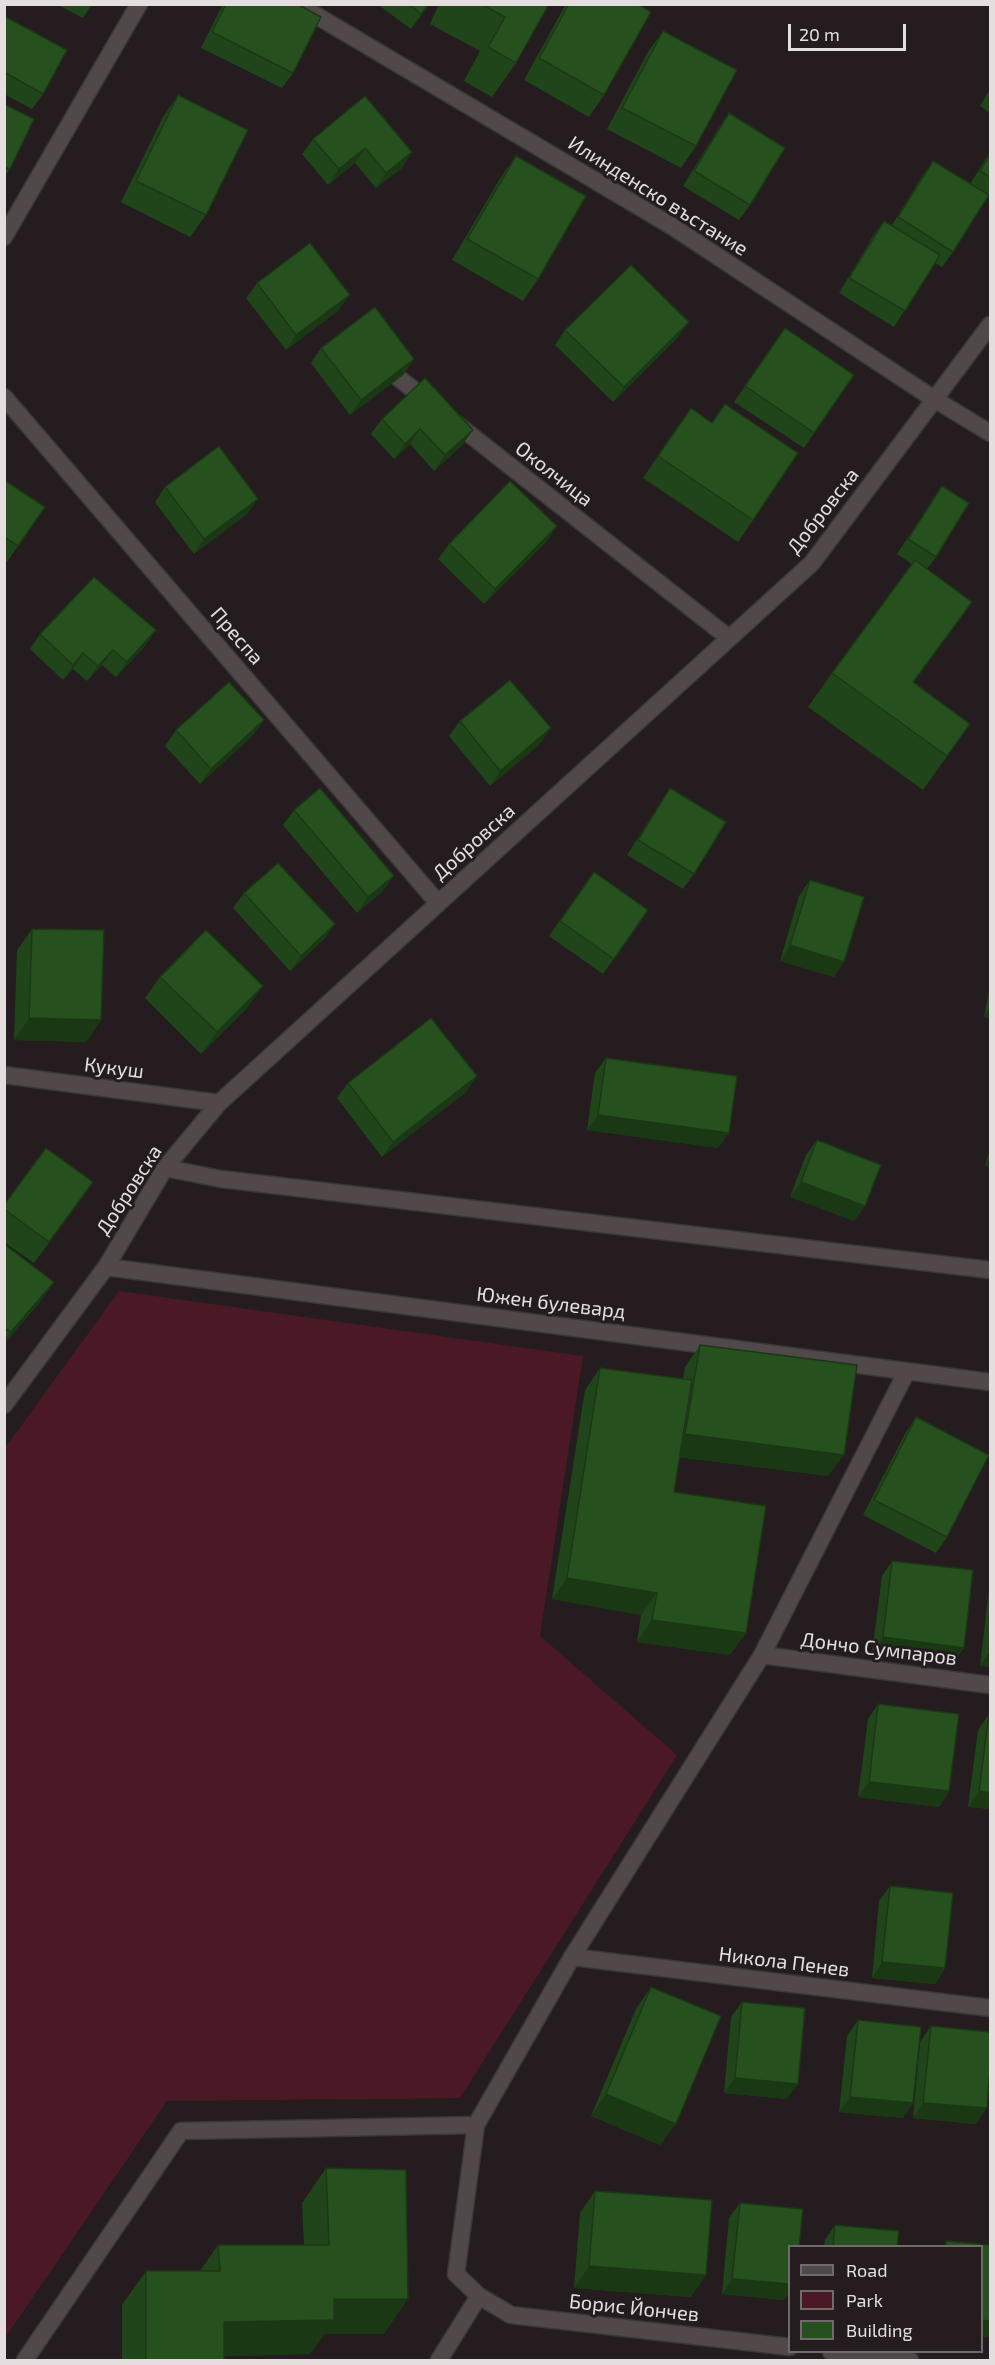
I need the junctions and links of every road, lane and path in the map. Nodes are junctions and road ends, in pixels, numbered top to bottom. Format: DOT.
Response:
graph roads {
  1 [pos="139,4"];
  2 [pos="297,4"];
  3 [pos="4,237"];
  4 [pos="990,326"];
  5 [pos="372,358"];
  6 [pos="4,397"];
  7 [pos="934,399"];
  8 [pos="990,433"];
  9 [pos="729,639"];
  10 [pos="438,903"];
  11 [pos="4,1075"];
  12 [pos="219,1103"];
  13 [pos="165,1168"];
  14 [pos="106,1267"];
  15 [pos="990,1270"];
  16 [pos="907,1371"];
  17 [pos="990,1382"];
  18 [pos="4,1406"];
  19 [pos="762,1655"];
  20 [pos="990,1685"];
  21 [pos="572,1957"];
  22 [pos="990,2008"];
  23 [pos="476,2125"];
  24 [pos="479,2296"];
  25 [pos="788,2347"];
  26 [pos="840,2353"];
  27 [pos="25,2361"];
  28 [pos="439,2361"];
  29 [pos="910,2361"];
  1 -- 3 [label="street"];
  2 -- 7 [label="street, Илинденско въстание"];
  4 -- 7 [label="street, Добровска"];
  5 -- 9 [label="street, Околчица"];
  6 -- 10 [label="street, Преспа"];
  7 -- 8 [label="street, Илинденско въстание"];
  7 -- 9 [label="street, Добровска"];
  9 -- 10 [label="street, Добровска"];
  10 -- 12 [label="street, Добровска"];
  11 -- 12 [label="street, Кукуш"];
  12 -- 13 [label="street, Добровска"];
  13 -- 14 [label="street, Добровска"];
  13 -- 15 [label="street"];
  14 -- 16 [label="street, Южен булевард"];
  14 -- 18 [label="street, Добровска"];
  16 -- 17 [label="street, Южен булевард"];
  16 -- 19 [label="street"];
  19 -- 20 [label="street, Дончо Сумпаров"];
  19 -- 21 [label="street"];
  21 -- 22 [label="street, Никола Пенев"];
  21 -- 23 [label="street"];
  23 -- 24 [label="street, Борис Йончев"];
  23 -- 27 [label="street"];
  24 -- 25 [label="street, Борис Йончев"];
  24 -- 28 [label="street"];
  26 -- 29 [label="street"];
}
